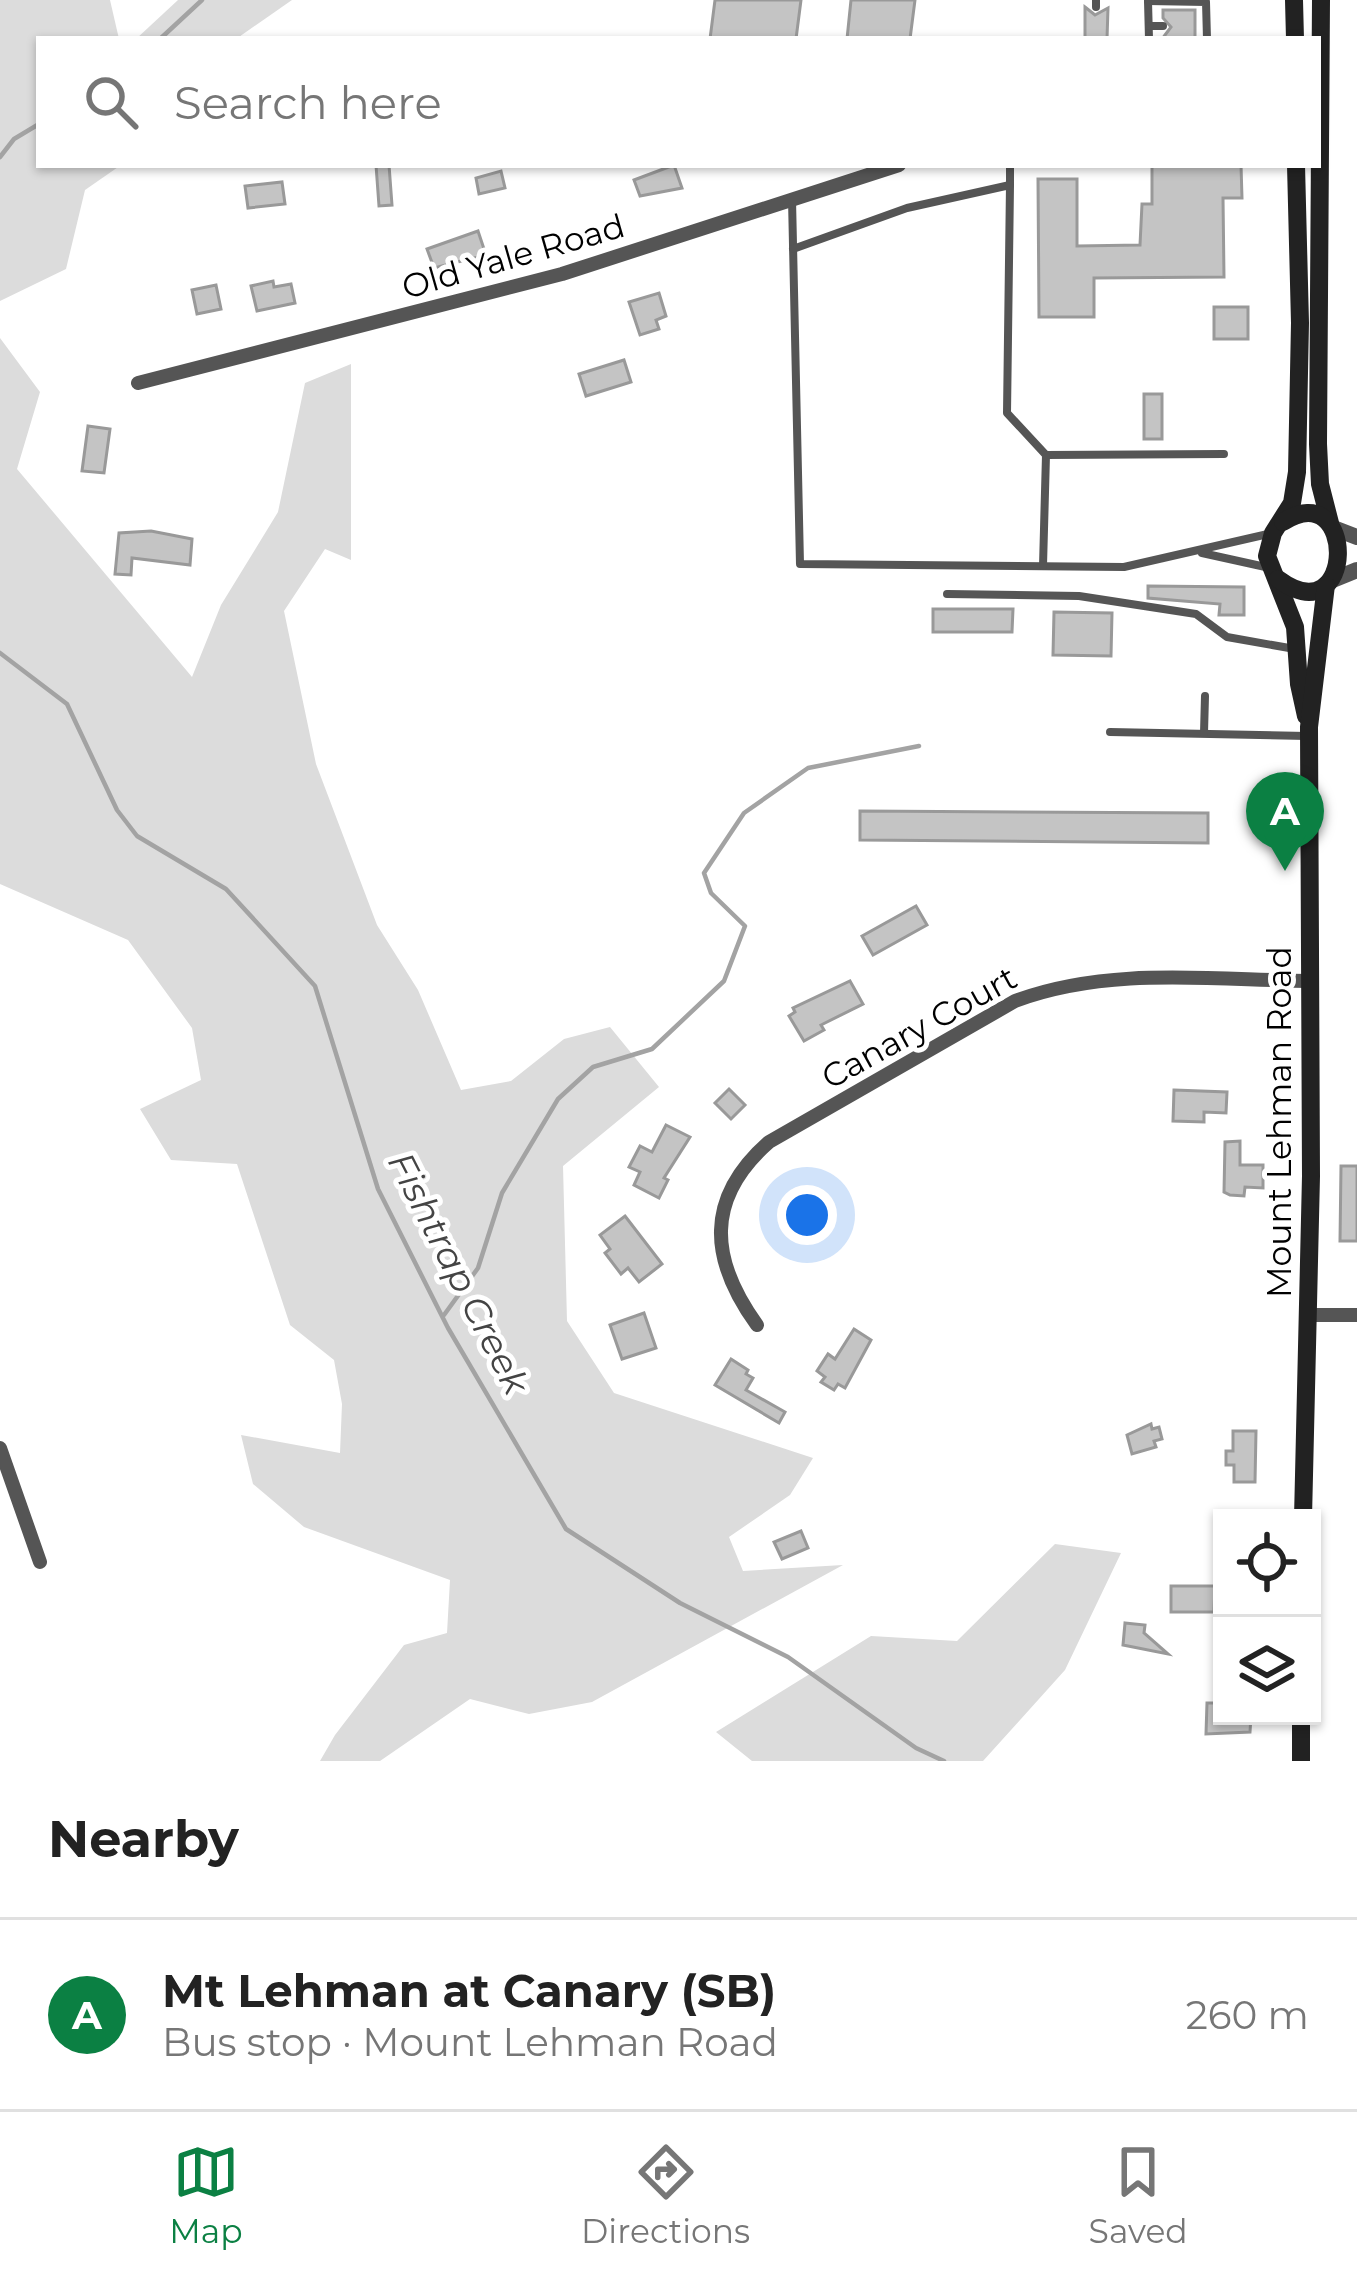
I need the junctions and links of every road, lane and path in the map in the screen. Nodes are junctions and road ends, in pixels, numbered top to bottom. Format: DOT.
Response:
graph roads {
  1 [pos="1294,0"];
  2 [pos="1321,0"];
  3 [pos="1148,1"];
  4 [pos="1149,26"];
  5 [pos="1163,26"];
  6 [pos="1195,26"];
  7 [pos="1207,26"];
  8 [pos="1149,36"];
  9 [pos="1207,36"];
  10 [pos="1295,36"];
  11 [pos="1320,36"];
  12 [pos="889,168"];
  13 [pos="1010,168"];
  14 [pos="1295,168"];
  15 [pos="1319,168"];
  16 [pos="1010,185"];
  17 [pos="791,198"];
  18 [pos="793,249"];
  19 [pos="137,383"];
  20 [pos="1224,454"];
  21 [pos="1046,455"];
  22 [pos="1333,526"];
  23 [pos="1277,528"];
  24 [pos="1357,537"];
  25 [pos="1195,552"];
  26 [pos="1043,566"];
  27 [pos="1357,570"];
  28 [pos="1275,574"];
  29 [pos="1328,583"];
  30 [pos="947,594"];
  31 [pos="1297,649"];
  32 [pos="1205,696"];
  33 [pos="1111,732"];
  34 [pos="1309,732"];
  35 [pos="1204,733"];
  36 [pos="1310,981"];
  37 [pos="1307,1315"];
  38 [pos="1357,1315"];
  39 [pos="757,1325"];
  40 [pos="0,1448"];
  41 [pos="1303,1509"];
  42 [pos="40,1562"];
  43 [pos="1301,1725"];
  44 [pos="1301,1761"];
  1 -- 10 [label="main road"];
  2 -- 11 [label="main road"];
  3 -- 4 [label="lane"];
  3 -- 7 [label="lane"];
  4 -- 5 [label="lane"];
  4 -- 8 [label="lane"];
  6 -- 7 [label="lane"];
  7 -- 9 [label="lane"];
  12 -- 17 [label="street, Old Yale Road"];
  13 -- 16 [label="lane"];
  14 -- 23 [label="main road"];
  15 -- 22 [label="main road"];
  16 -- 18 [label="lane"];
  16 -- 21 [label="lane"];
  17 -- 18 [label="lane"];
  17 -- 19 [label="street, Old Yale Road"];
  18 -- 26 [label="lane"];
  20 -- 21 [label="lane"];
  21 -- 26 [label="lane"];
  22 -- 23 [label="main road"];
  22 -- 24 [label="street"];
  22 -- 29 [label="main road"];
  23 -- 25 [label="lane"];
  23 -- 28 [label="main road"];
  25 -- 26 [label="lane"];
  25 -- 28 [label="lane"];
  27 -- 29 [label="street"];
  28 -- 29 [label="main road"];
  28 -- 31 [label="main road, Mount Lehman Road"];
  29 -- 34 [label="main road, Mount Lehman Road"];
  30 -- 31 [label="lane"];
  31 -- 34 [label="main road, Mount Lehman Road"];
  32 -- 35 [label="lane"];
  33 -- 35 [label="lane"];
  34 -- 35 [label="lane"];
  34 -- 36 [label="main road, Mount Lehman Road"];
  36 -- 37 [label="main road, Mount Lehman Road"];
  36 -- 39 [label="street, Canary Court"];
  37 -- 38 [label="street"];
  37 -- 41 [label="main road, Mount Lehman Road"];
  40 -- 42 [label="street"];
  43 -- 44 [label="main road"];
}
